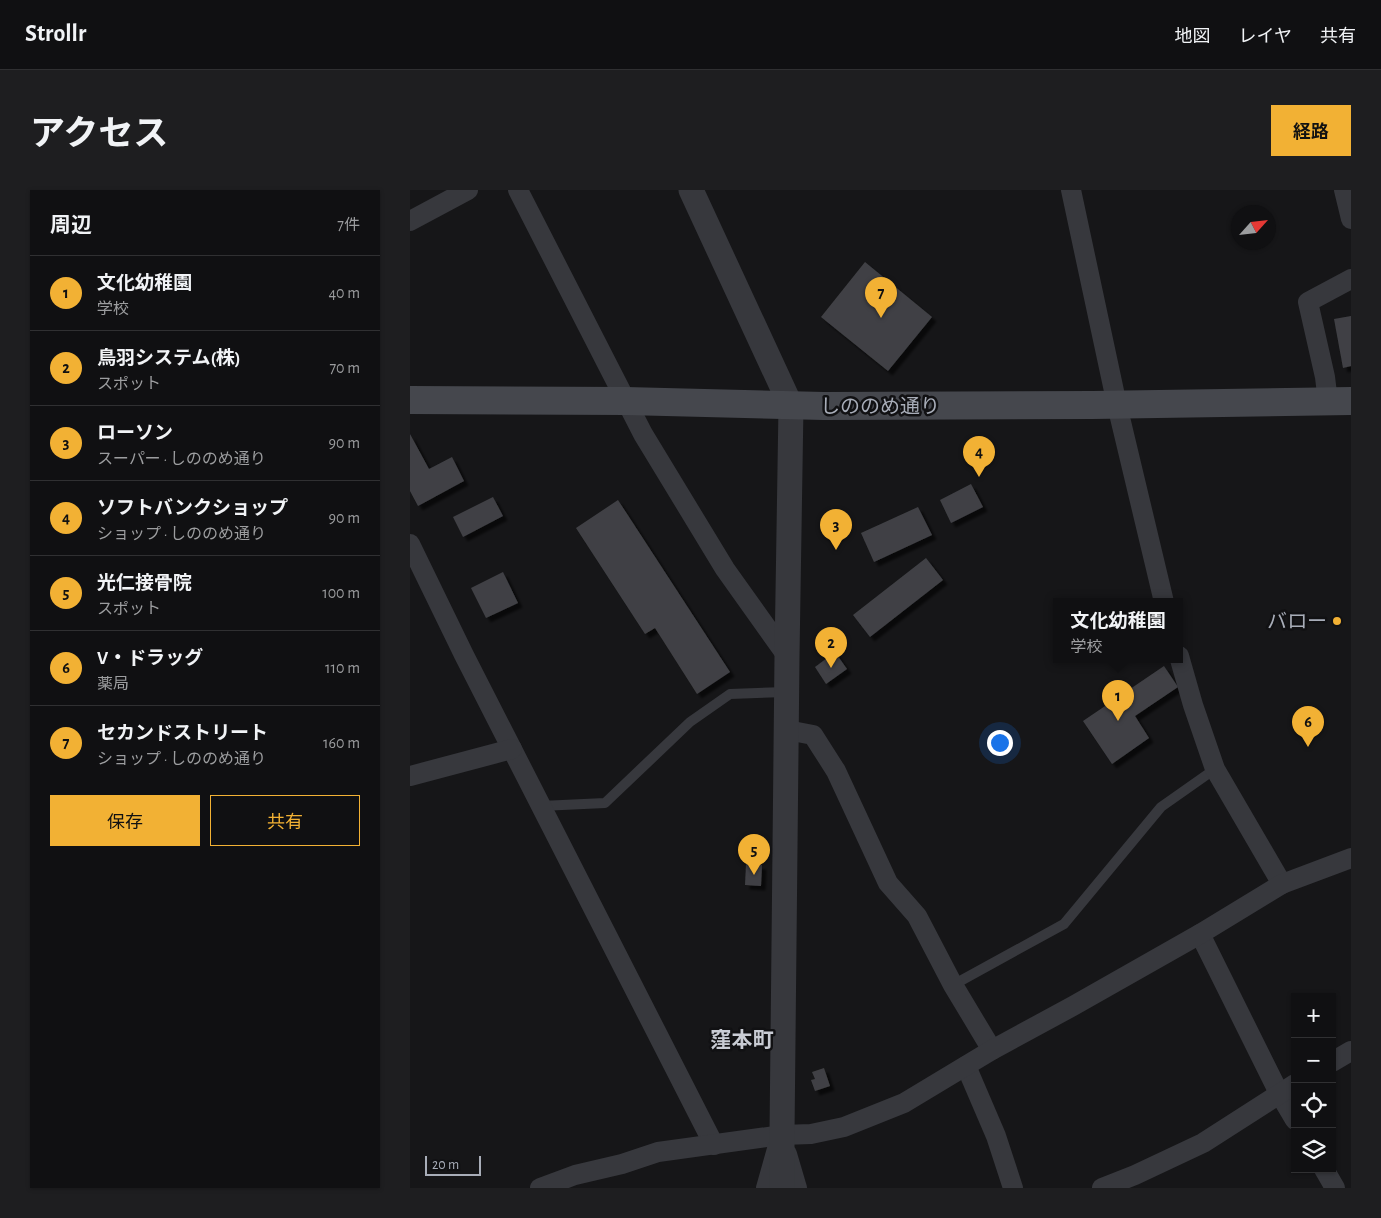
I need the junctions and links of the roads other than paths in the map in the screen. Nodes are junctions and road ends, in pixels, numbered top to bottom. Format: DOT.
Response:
graph roads {
  1 [pos="468,190"];
  2 [pos="518,190"];
  3 [pos="691,190"];
  4 [pos="1072,190"];
  5 [pos="1344,190"];
  6 [pos="1351,219"];
  7 [pos="410,221"];
  8 [pos="1351,279"];
  9 [pos="410,400"];
  10 [pos="626,401"];
  11 [pos="1339,402"];
  12 [pos="1117,405"];
  13 [pos="791,406"];
  14 [pos="410,544"];
  15 [pos="1163,598"];
  16 [pos="787,656"];
  17 [pos="1181,663"];
  18 [pos="787,692"];
  19 [pos="786,730"];
  20 [pos="512,749"];
  21 [pos="1215,769"];
  22 [pos="410,776"];
  23 [pos="541,806"];
  24 [pos="1351,858"];
  25 [pos="1282,884"];
  26 [pos="1200,934"];
  27 [pos="953,985"];
  28 [pos="992,1050"];
  29 [pos="1351,1051"];
  30 [pos="1336,1060"];
  31 [pos="966,1066"];
  32 [pos="1287,1088"];
  33 [pos="1291,1104"];
  34 [pos="782,1135"];
  35 [pos="714,1145"];
  36 [pos="1326,1173"];
  37 [pos="540,1188"];
  38 [pos="766,1188"];
  39 [pos="782,1188"];
  40 [pos="797,1188"];
  41 [pos="1013,1188"];
  42 [pos="1102,1188"];
  43 [pos="1335,1188"];
  1 -- 7 [label="street"];
  2 -- 10 [label="street"];
  3 -- 13 [label="street"];
  4 -- 12 [label="street"];
  5 -- 6 [label="street"];
  8 -- 11 [label="street"];
  9 -- 10 [label="main road, しののめ通り"];
  10 -- 13 [label="main road, しののめ通り"];
  10 -- 16 [label="street"];
  11 -- 12 [label="main road, しののめ通り"];
  12 -- 13 [label="main road, しののめ通り"];
  12 -- 15 [label="street"];
  13 -- 16 [label="street"];
  14 -- 20 [label="street"];
  16 -- 18 [label="street"];
  17 -- 21 [label="street"];
  18 -- 19 [label="street"];
  18 -- 23 [label="lane"];
  19 -- 27 [label="street"];
  19 -- 34 [label="street"];
  20 -- 22 [label="street"];
  20 -- 23 [label="street"];
  21 -- 25 [label="street"];
  21 -- 27 [label="lane"];
  23 -- 35 [label="street"];
  24 -- 25 [label="street"];
  25 -- 26 [label="street"];
  26 -- 28 [label="street"];
  26 -- 32 [label="street"];
  27 -- 28 [label="street"];
  28 -- 31 [label="street"];
  29 -- 30 [label="street"];
  31 -- 34 [label="street"];
  31 -- 41 [label="street"];
  32 -- 33 [label="street"];
  32 -- 42 [label="street"];
  34 -- 35 [label="street"];
  34 -- 38 [label="street"];
  34 -- 39 [label="street"];
  34 -- 40 [label="street"];
  35 -- 37 [label="street"];
  36 -- 43 [label="street"];
}
